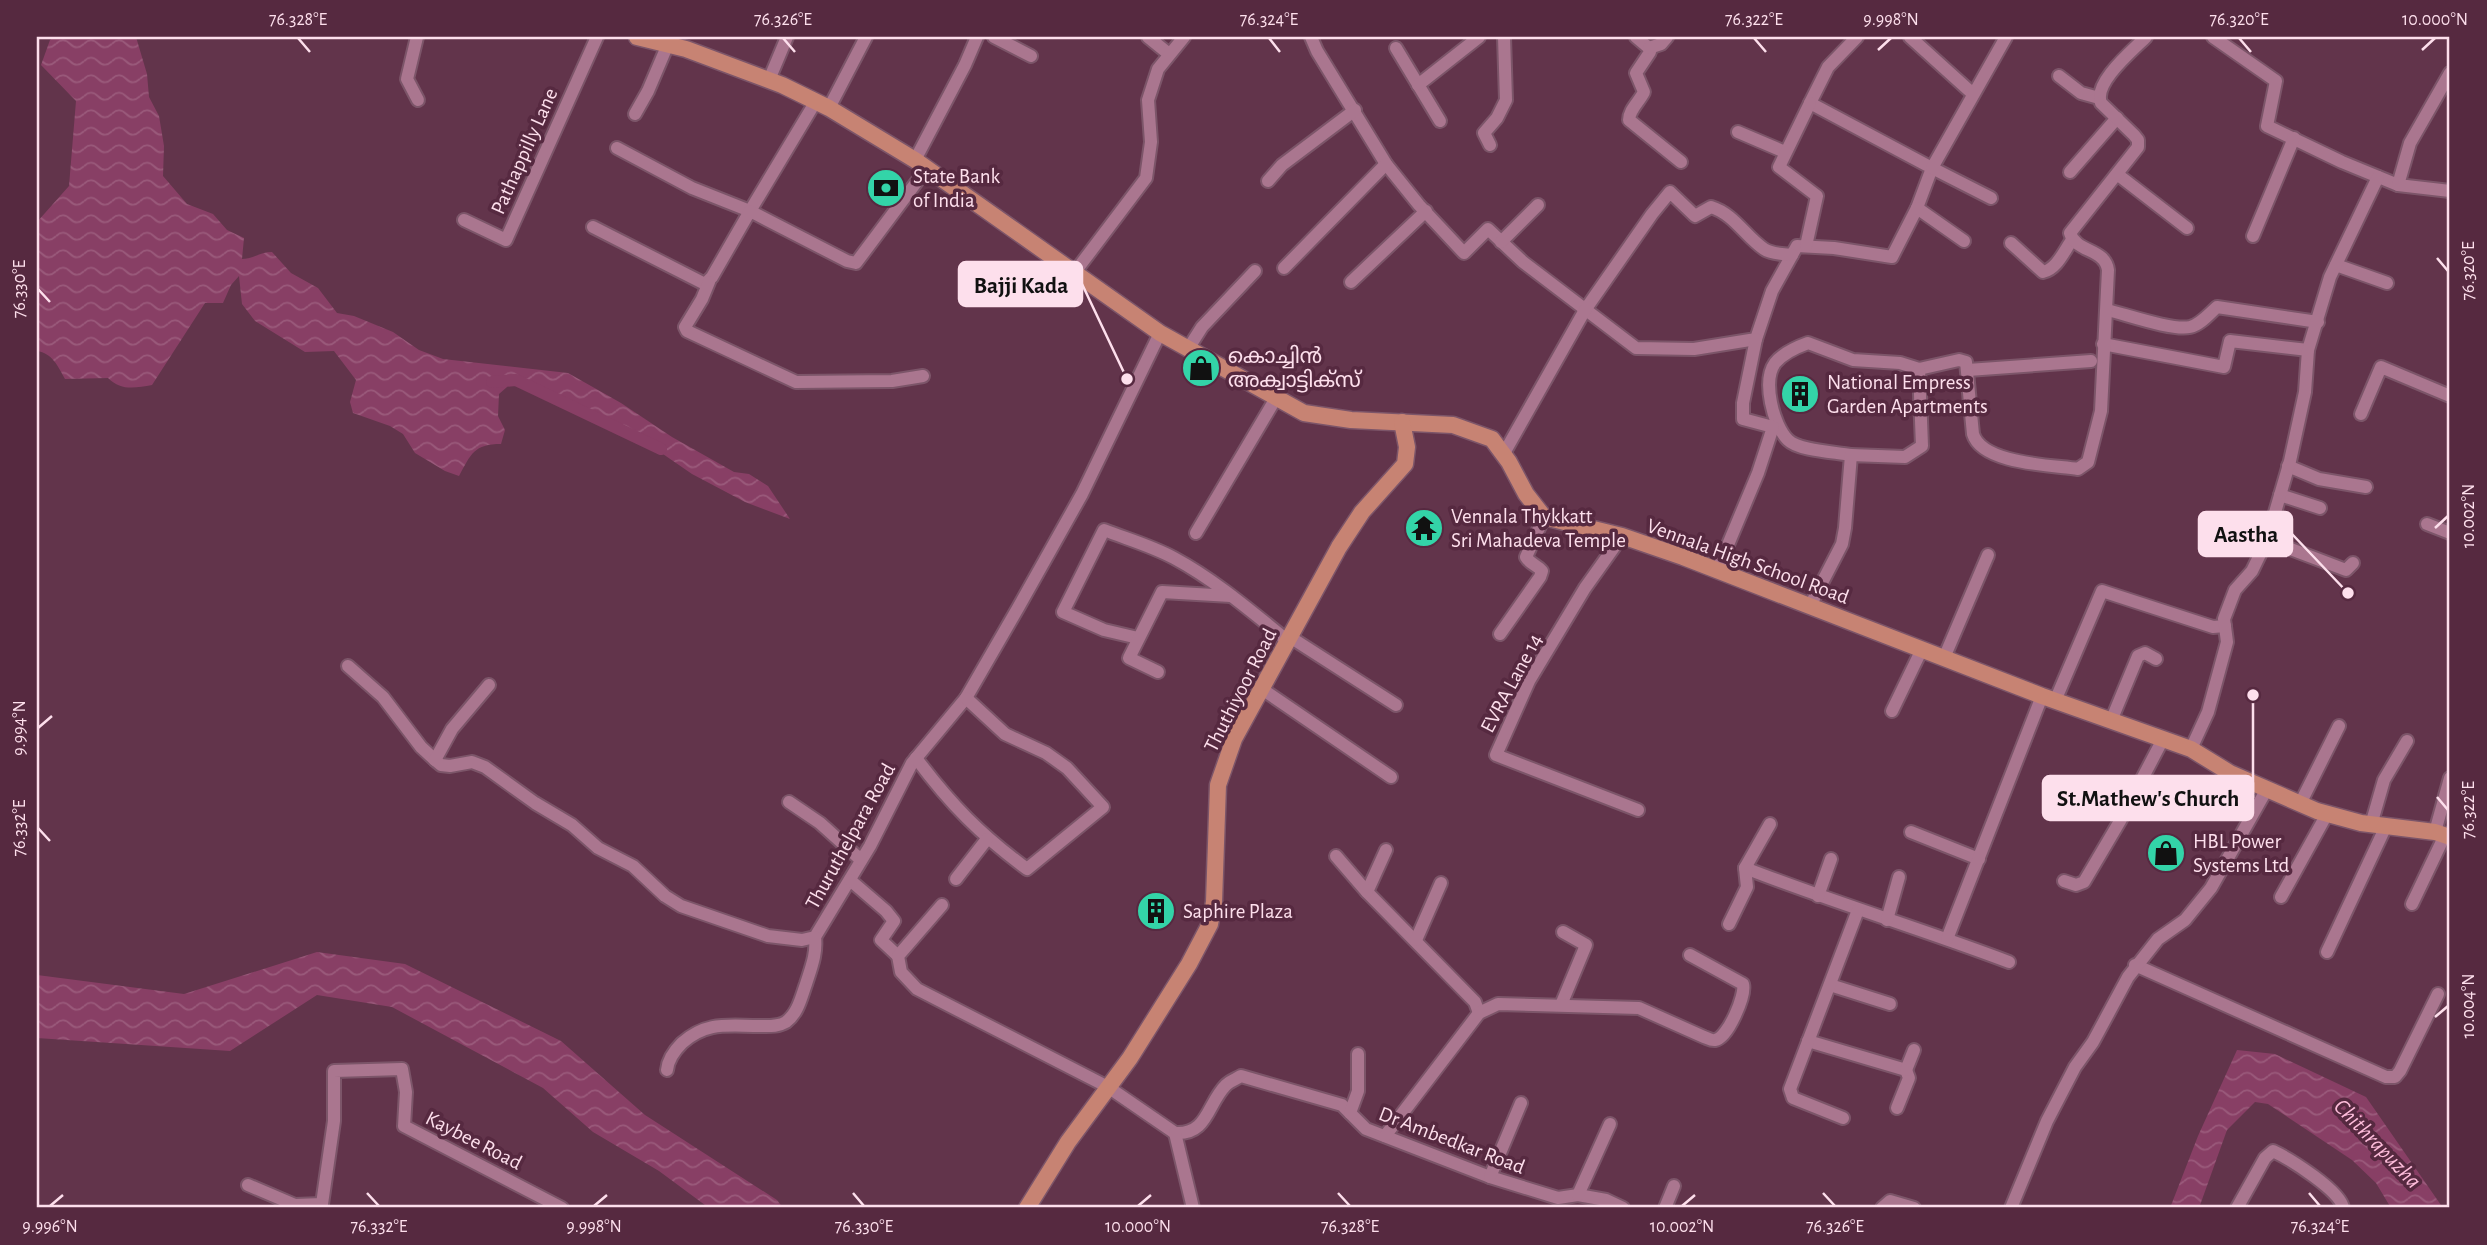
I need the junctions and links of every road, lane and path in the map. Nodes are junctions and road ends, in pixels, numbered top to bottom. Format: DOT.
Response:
graph roads {
  1 [pos="416,37"];
  2 [pos="597,37"];
  3 [pos="637,37"];
  4 [pos="787,37"];
  5 [pos="866,37"];
  6 [pos="976,37"];
  7 [pos="994,37"];
  8 [pos="1148,37"];
  9 [pos="1184,37"];
  10 [pos="1311,37"];
  11 [pos="1479,37"];
  12 [pos="1504,37"];
  13 [pos="1636,37"];
  14 [pos="1667,37"];
  15 [pos="1857,37"];
  16 [pos="1910,37"];
  17 [pos="2006,37"];
  18 [pos="2146,37"];
  19 [pos="2213,37"];
  20 [pos="687,43"];
  21 [pos="668,44"];
  22 [pos="1396,48"];
  23 [pos="1649,48"];
  24 [pos="1169,54"];
  25 [pos="1031,56"];
  26 [pos="2450,73"];
  27 [pos="2059,76"];
  28 [pos="769,79"];
  29 [pos="1418,85"];
  30 [pos="1973,94"];
  31 [pos="2099,97"];
  32 [pos="418,100"];
  33 [pos="1810,103"];
  34 [pos="822,104"];
  35 [pos="1355,110"];
  36 [pos="635,114"];
  37 [pos="2117,118"];
  38 [pos="1440,121"];
  39 [pos="1738,131"];
  40 [pos="2294,138"];
  41 [pos="1490,145"];
  42 [pos="617,148"];
  43 [pos="1785,152"];
  44 [pos="1681,162"];
  45 [pos="921,164"];
  46 [pos="1386,164"];
  47 [pos="1932,168"];
  48 [pos="2070,172"];
  49 [pos="2117,174"];
  50 [pos="2378,177"];
  51 [pos="1268,181"];
  52 [pos="2398,185"];
  53 [pos="2450,191"];
  54 [pos="1991,198"];
  55 [pos="1538,205"];
  56 [pos="1917,208"];
  57 [pos="750,211"];
  58 [pos="1426,211"];
  59 [pos="464,220"];
  60 [pos="593,227"];
  61 [pos="2187,228"];
  62 [pos="2253,236"];
  63 [pos="2072,240"];
  64 [pos="1965,241"];
  65 [pos="1501,242"];
  66 [pos="2011,243"];
  67 [pos="1806,246"];
  68 [pos="1792,255"];
  69 [pos="2336,265"];
  70 [pos="1284,268"];
  71 [pos="1255,271"];
  72 [pos="1075,272"];
  73 [pos="709,282"];
  74 [pos="1351,282"];
  75 [pos="2388,283"];
  76 [pos="1585,310"];
  77 [pos="2107,310"];
  78 [pos="2318,322"];
  79 [pos="1160,333"];
  80 [pos="1756,339"];
  81 [pos="2103,344"];
  82 [pos="1188,349"];
  83 [pos="2308,350"];
  84 [pos="2091,361"];
  85 [pos="1919,369"];
  86 [pos="1968,370"];
  87 [pos="923,376"];
  88 [pos="2450,396"];
  89 [pos="1276,398"];
  90 [pos="2361,414"];
  91 [pos="1402,422"];
  92 [pos="1503,455"];
  93 [pos="1851,455"];
  94 [pos="2288,466"];
  95 [pos="2366,487"];
  96 [pos="2280,495"];
  97 [pos="2320,508"];
  98 [pos="1544,517"];
  99 [pos="2427,524"];
  100 [pos="1196,533"];
  101 [pos="2450,533"];
  102 [pos="1622,536"];
  103 [pos="2267,540"];
  104 [pos="1988,555"];
  105 [pos="2353,563"];
  106 [pos="1717,571"];
  107 [pos="1198,573"];
  108 [pos="1191,594"];
  109 [pos="1231,596"];
  110 [pos="1810,606"];
  111 [pos="2225,626"];
  112 [pos="1500,634"];
  113 [pos="1138,638"];
  114 [pos="1289,639"];
  115 [pos="1922,649"];
  116 [pos="1944,658"];
  117 [pos="2156,659"];
  118 [pos="348,666"];
  119 [pos="1158,673"];
  120 [pos="489,685"];
  121 [pos="1262,689"];
  122 [pos="966,698"];
  123 [pos="2048,699"];
  124 [pos="1396,705"];
  125 [pos="1892,711"];
  126 [pos="2111,721"];
  127 [pos="2339,726"];
  128 [pos="2163,739"];
  129 [pos="2407,741"];
  130 [pos="2191,749"];
  131 [pos="916,758"];
  132 [pos="435,760"];
  133 [pos="1391,777"];
  134 [pos="2450,778"];
  135 [pos="2267,789"];
  136 [pos="789,802"];
  137 [pos="2300,804"];
  138 [pos="1637,810"];
  139 [pos="2327,814"];
  140 [pos="1770,824"];
  141 [pos="2378,825"];
  142 [pos="1911,832"];
  143 [pos="2444,835"];
  144 [pos="987,839"];
  145 [pos="1386,850"];
  146 [pos="1336,856"];
  147 [pos="1831,859"];
  148 [pos="1979,859"];
  149 [pos="861,860"];
  150 [pos="1745,868"];
  151 [pos="1899,877"];
  152 [pos="956,879"];
  153 [pos="850,880"];
  154 [pos="2064,881"];
  155 [pos="1441,883"];
  156 [pos="1367,892"];
  157 [pos="1818,896"];
  158 [pos="2281,897"];
  159 [pos="2412,904"];
  160 [pos="942,905"];
  161 [pos="1858,910"];
  162 [pos="1887,920"];
  163 [pos="1729,924"];
  164 [pos="1563,932"];
  165 [pos="815,937"];
  166 [pos="1947,939"];
  167 [pos="1416,940"];
  168 [pos="2327,952"];
  169 [pos="1690,955"];
  170 [pos="898,956"];
  171 [pos="2010,962"];
  172 [pos="2135,965"];
  173 [pos="1830,985"];
  174 [pos="2438,994"];
  175 [pos="1890,1004"];
  176 [pos="1561,1005"];
  177 [pos="1479,1013"];
  178 [pos="1808,1041"];
  179 [pos="1914,1050"];
  180 [pos="1358,1055"];
  181 [pos="667,1070"];
  182 [pos="1906,1070"];
  183 [pos="1108,1087"];
  184 [pos="1521,1103"];
  185 [pos="1898,1108"];
  186 [pos="1350,1113"];
  187 [pos="1843,1118"];
  188 [pos="1610,1124"];
  189 [pos="1175,1133"];
  190 [pos="1385,1136"];
  191 [pos="1490,1177"];
  192 [pos="248,1185"];
  193 [pos="1674,1186"];
  194 [pos="1578,1195"];
  195 [pos="294,1207"];
  196 [pos="562,1208"];
  197 [pos="1027,1208"];
  198 [pos="1193,1208"];
  199 [pos="1623,1208"];
  200 [pos="1665,1208"];
  201 [pos="1882,1208"];
  202 [pos="1914,1208"];
  203 [pos="2011,1208"];
  204 [pos="2237,1208"];
  205 [pos="2343,1208"];
  1 -- 32 [label="street"];
  2 -- 59 [label="street, Pathappilly Lane"];
  3 -- 21 [label="main road"];
  4 -- 28 [label="street"];
  5 -- 34 [label="street"];
  6 -- 45 [label="street"];
  7 -- 25 [label="street"];
  8 -- 24 [label="street"];
  9 -- 24 [label="street"];
  10 -- 35 [label="street"];
  11 -- 29 [label="street"];
  12 -- 41 [label="street"];
  13 -- 23 [label="street"];
  14 -- 23 [label="street"];
  15 -- 33 [label="street"];
  16 -- 30 [label="street"];
  17 -- 30 [label="street"];
  18 -- 31 [label="street"];
  19 -- 40 [label="street"];
  20 -- 21 [label="main road"];
  20 -- 28 [label="main road"];
  21 -- 36 [label="street"];
  22 -- 29 [label="street"];
  23 -- 44 [label="street"];
  24 -- 72 [label="street"];
  26 -- 52 [label="street"];
  27 -- 31 [label="street"];
  28 -- 34 [label="main road"];
  29 -- 38 [label="street"];
  30 -- 47 [label="street"];
  31 -- 37 [label="street"];
  33 -- 43 [label="street"];
  33 -- 47 [label="street"];
  34 -- 45 [label="main road"];
  34 -- 57 [label="street"];
  35 -- 46 [label="street"];
  35 -- 51 [label="street"];
  37 -- 48 [label="street"];
  37 -- 49 [label="street"];
  39 -- 43 [label="street"];
  40 -- 50 [label="street"];
  40 -- 62 [label="street"];
  42 -- 57 [label="street"];
  43 -- 67 [label="street"];
  45 -- 57 [label="street"];
  45 -- 72 [label="main road"];
  46 -- 58 [label="street"];
  46 -- 70 [label="street"];
  47 -- 54 [label="street"];
  47 -- 56 [label="street"];
  49 -- 61 [label="street"];
  49 -- 63 [label="street"];
  50 -- 52 [label="street"];
  50 -- 69 [label="street"];
  52 -- 53 [label="street"];
  55 -- 65 [label="street"];
  56 -- 64 [label="street"];
  56 -- 67 [label="street"];
  57 -- 73 [label="street"];
  58 -- 65 [label="street"];
  58 -- 74 [label="street"];
  60 -- 73 [label="street"];
  63 -- 66 [label="street"];
  63 -- 77 [label="street"];
  65 -- 76 [label="street"];
  67 -- 68 [label="street"];
  68 -- 76 [label="street"];
  68 -- 80 [label="street"];
  69 -- 75 [label="street"];
  69 -- 78 [label="street"];
  71 -- 82 [label="street"];
  72 -- 79 [label="main road"];
  73 -- 87 [label="street"];
  76 -- 80 [label="street"];
  76 -- 92 [label="street"];
  77 -- 78 [label="street"];
  77 -- 81 [label="street"];
  78 -- 83 [label="street"];
  79 -- 82 [label="main road"];
  79 -- 122 [label="street, Thuruthelpara Road"];
  80 -- 106 [label="street"];
  81 -- 83 [label="street"];
  81 -- 86 [label="street"];
  82 -- 89 [label="main road"];
  83 -- 94 [label="street"];
  84 -- 86 [label="street"];
  85 -- 86 [label="street"];
  85 -- 93 [label="street"];
  85 -- 93 [label="street"];
  88 -- 90 [label="street"];
  89 -- 91 [label="main road"];
  89 -- 100 [label="street"];
  91 -- 92 [label="main road"];
  91 -- 114 [label="main road, Thuthiyoor Road"];
  92 -- 98 [label="main road"];
  93 -- 110 [label="street"];
  94 -- 95 [label="street"];
  94 -- 96 [label="street"];
  96 -- 97 [label="street"];
  96 -- 103 [label="street"];
  98 -- 102 [label="main road, Vennala High School Road"];
  98 -- 112 [label="street"];
  99 -- 101 [label="street"];
  102 -- 106 [label="main road, Vennala High School Road"];
  102 -- 138 [label="street, EVRA Lane 14"];
  103 -- 105 [label="street"];
  103 -- 111 [label="street"];
  104 -- 116 [label="street"];
  106 -- 110 [label="main road, Vennala High School Road"];
  107 -- 108 [label="street"];
  107 -- 109 [label="street"];
  107 -- 113 [label="street"];
  108 -- 109 [label="street"];
  108 -- 113 [label="street"];
  109 -- 114 [label="street"];
  110 -- 115 [label="main road, Vennala High School Road"];
  111 -- 123 [label="street"];
  111 -- 130 [label="street"];
  113 -- 119 [label="street"];
  114 -- 121 [label="main road, Thuthiyoor Road"];
  114 -- 124 [label="street"];
  115 -- 116 [label="main road, Vennala High School Road"];
  115 -- 125 [label="street"];
  116 -- 123 [label="main road, Vennala High School Road"];
  117 -- 126 [label="street"];
  118 -- 132 [label="street"];
  120 -- 132 [label="street"];
  121 -- 133 [label="street"];
  121 -- 183 [label="main road, Thuthiyoor Road"];
  122 -- 131 [label="street, Thuruthelpara Road"];
  122 -- 144 [label="street"];
  123 -- 126 [label="main road, Vennala High School Road"];
  123 -- 148 [label="street"];
  126 -- 128 [label="main road, Vennala High School Road"];
  127 -- 137 [label="street"];
  128 -- 130 [label="main road, Vennala High School Road"];
  128 -- 154 [label="street"];
  129 -- 141 [label="street"];
  130 -- 135 [label="main road, Vennala High School Road"];
  131 -- 144 [label="street"];
  131 -- 149 [label="street, Thuruthelpara Road"];
  132 -- 165 [label="street, Thuruthelpara Road"];
  134 -- 143 [label="street"];
  135 -- 137 [label="main road, Vennala High School Road"];
  135 -- 172 [label="street"];
  136 -- 149 [label="street"];
  137 -- 139 [label="main road, Vennala High School Road"];
  139 -- 141 [label="main road, Vennala High School Road"];
  139 -- 158 [label="street"];
  140 -- 150 [label="street"];
  141 -- 143 [label="main road, Vennala High School Road"];
  141 -- 168 [label="street"];
  142 -- 148 [label="street"];
  143 -- 159 [label="street"];
  144 -- 152 [label="street"];
  145 -- 156 [label="street"];
  146 -- 156 [label="street"];
  147 -- 157 [label="street"];
  148 -- 166 [label="street"];
  149 -- 153 [label="street, Thuruthelpara Road"];
  150 -- 157 [label="street"];
  150 -- 163 [label="street"];
  151 -- 162 [label="street"];
  153 -- 165 [label="street, Thuruthelpara Road"];
  153 -- 170 [label="street"];
  155 -- 167 [label="street"];
  156 -- 167 [label="street"];
  157 -- 161 [label="street"];
  160 -- 170 [label="street"];
  161 -- 162 [label="street"];
  161 -- 173 [label="street"];
  162 -- 166 [label="street"];
  164 -- 176 [label="street"];
  165 -- 181 [label="street"];
  166 -- 171 [label="street"];
  167 -- 177 [label="street"];
  169 -- 176 [label="street"];
  170 -- 183 [label="street"];
  172 -- 174 [label="street"];
  172 -- 203 [label="street"];
  173 -- 175 [label="street"];
  173 -- 178 [label="street"];
  176 -- 177 [label="street"];
  177 -- 190 [label="street"];
  178 -- 182 [label="street"];
  178 -- 187 [label="street"];
  179 -- 182 [label="street"];
  180 -- 186 [label="street"];
  182 -- 185 [label="street"];
  183 -- 189 [label="street"];
  183 -- 197 [label="main road, Thuthiyoor Road"];
  184 -- 191 [label="street"];
  186 -- 189 [label="street, Dr Ambedkar Road"];
  186 -- 190 [label="street, Dr Ambedkar Road"];
  188 -- 194 [label="street"];
  189 -- 198 [label="street"];
  190 -- 191 [label="street, Dr Ambedkar Road"];
  191 -- 194 [label="street, Dr Ambedkar Road"];
  192 -- 195 [label="street"];
  193 -- 200 [label="street"];
  194 -- 199 [label="street, Dr Ambedkar Road"];
  195 -- 196 [label="street, Kaybee Road"];
  201 -- 202 [label="street"];
  204 -- 205 [label="street"];
}
